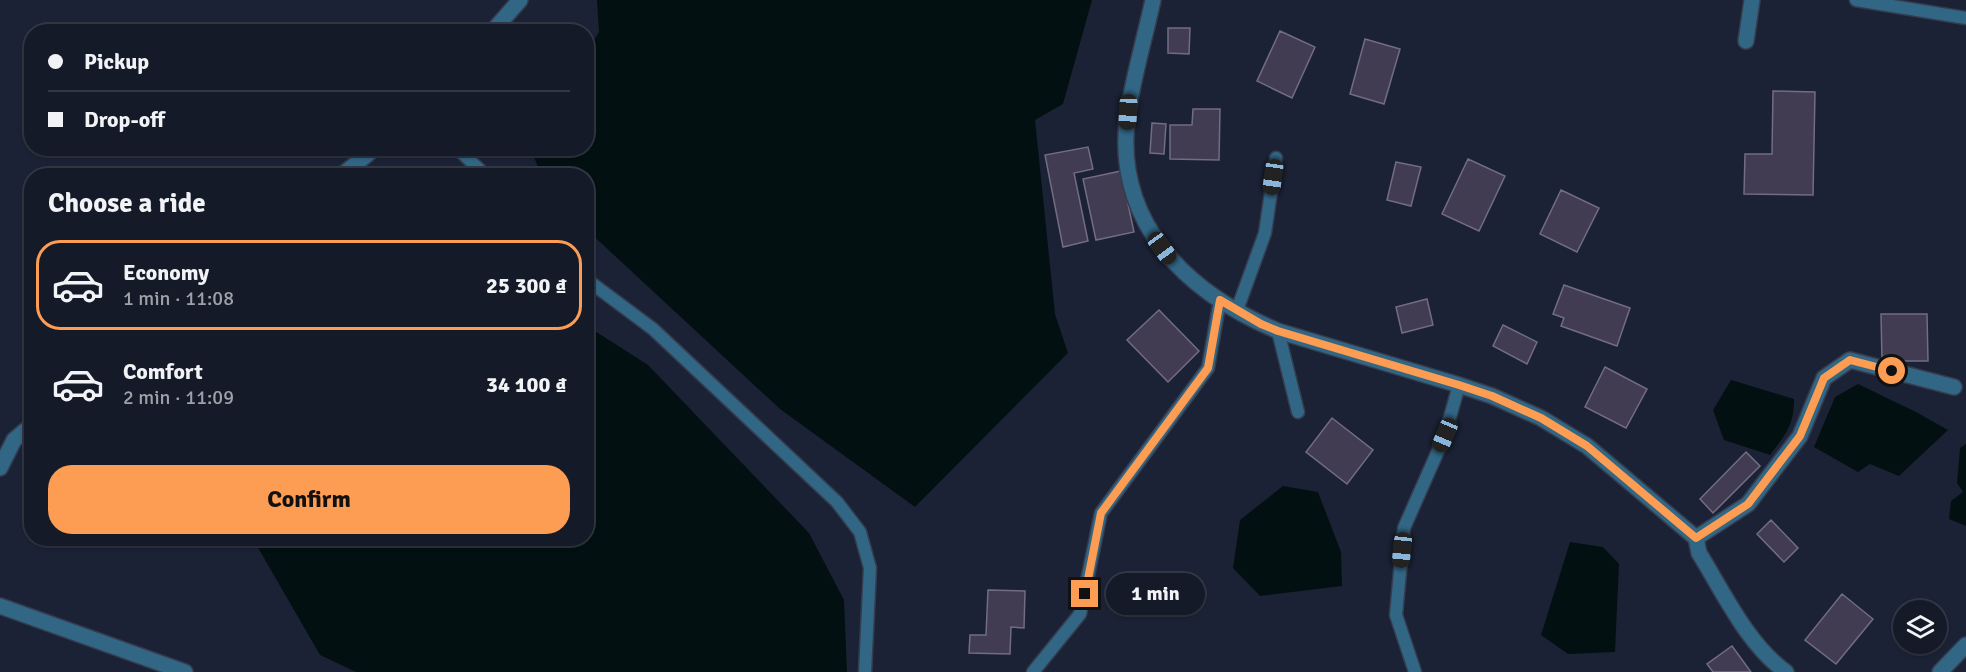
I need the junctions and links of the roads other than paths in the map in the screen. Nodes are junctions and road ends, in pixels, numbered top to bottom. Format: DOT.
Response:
graph roads {
  1 [pos="520,0"];
  2 [pos="1153,0"];
  3 [pos="1752,0"];
  4 [pos="1856,0"];
  5 [pos="1966,18"];
  6 [pos="499,24"];
  7 [pos="1746,41"];
  8 [pos="365,156"];
  9 [pos="465,156"];
  10 [pos="1276,158"];
  11 [pos="351,168"];
  12 [pos="478,168"];
  13 [pos="594,285"];
  14 [pos="1220,300"];
  15 [pos="1237,310"];
  16 [pos="1278,331"];
  17 [pos="1459,385"];
  18 [pos="1954,387"];
  19 [pos="1298,412"];
  20 [pos="24,432"];
  21 [pos="0,468"];
  22 [pos="1696,538"];
  23 [pos="0,606"];
  24 [pos="1966,645"];
  25 [pos="185,672"];
  26 [pos="865,672"];
  27 [pos="1033,672"];
  28 [pos="1415,672"];
  29 [pos="1786,672"];
  30 [pos="1940,672"];
  1 -- 6 [label="street"];
  2 -- 14 [label="street"];
  3 -- 7 [label="street"];
  4 -- 5 [label="lane"];
  8 -- 11 [label="street"];
  9 -- 12 [label="lane"];
  10 -- 15 [label="lane"];
  13 -- 26 [label="lane"];
  14 -- 15 [label="street"];
  14 -- 27 [label="lane"];
  15 -- 16 [label="street"];
  16 -- 17 [label="street"];
  16 -- 19 [label="lane"];
  17 -- 22 [label="street"];
  17 -- 28 [label="lane"];
  18 -- 22 [label="street"];
  20 -- 21 [label="street"];
  22 -- 29 [label="street"];
  23 -- 25 [label="street"];
  24 -- 30 [label="street"];
}
